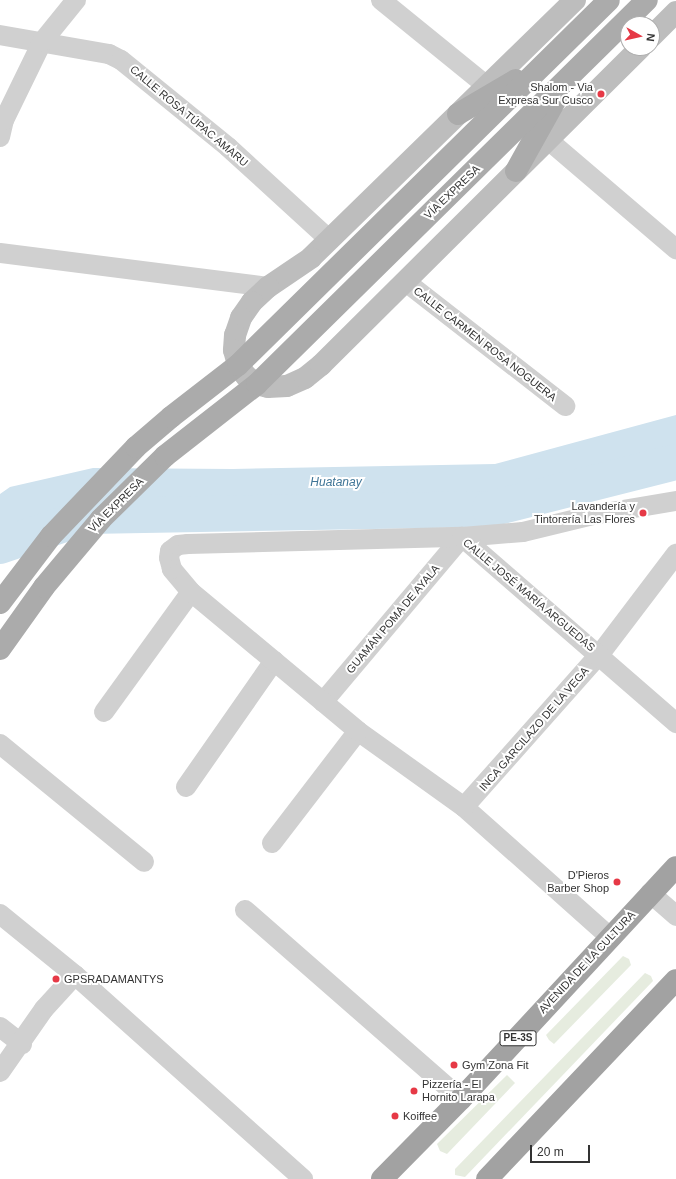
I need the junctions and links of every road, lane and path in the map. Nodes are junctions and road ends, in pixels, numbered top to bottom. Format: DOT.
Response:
graph roads {
  1 [pos="76,0"];
  2 [pos="381,0"];
  3 [pos="575,0"];
  4 [pos="608,0"];
  5 [pos="647,0"];
  6 [pos="676,12"];
  7 [pos="660,28"];
  8 [pos="0,35"];
  9 [pos="42,42"];
  10 [pos="632,56"];
  11 [pos="546,62"];
  12 [pos="569,77"];
  13 [pos="487,86"];
  14 [pos="458,114"];
  15 [pos="0,137"];
  16 [pos="547,139"];
  17 [pos="516,171"];
  18 [pos="330,240"];
  19 [pos="676,249"];
  20 [pos="0,253"];
  21 [pos="406,282"];
  22 [pos="268,287"];
  23 [pos="238,366"];
  24 [pos="257,384"];
  25 [pos="565,406"];
  26 [pos="676,501"];
  27 [pos="462,537"];
  28 [pos="676,554"];
  29 [pos="191,592"];
  30 [pos="0,603"];
  31 [pos="0,649"];
  32 [pos="600,654"];
  33 [pos="274,661"];
  34 [pos="323,702"];
  35 [pos="104,712"];
  36 [pos="676,723"];
  37 [pos="358,731"];
  38 [pos="0,744"];
  39 [pos="186,787"];
  40 [pos="464,807"];
  41 [pos="272,843"];
  42 [pos="144,862"];
  43 [pos="676,866"];
  44 [pos="650,893"];
  45 [pos="246,910"];
  46 [pos="0,914"];
  47 [pos="676,916"];
  48 [pos="611,938"];
  49 [pos="75,975"];
  50 [pos="676,980"];
  51 [pos="0,1027"];
  52 [pos="22,1044"];
  53 [pos="0,1072"];
  54 [pos="460,1098"];
  55 [pos="387,1177"];
  56 [pos="303,1179"];
  57 [pos="487,1179"];
  1 -- 9 [label="street"];
  2 -- 13 [label="street"];
  3 -- 13 [label="main road"];
  4 -- 11 [label="main road"];
  5 -- 12 [label="main road, VÍA EXPRESA"];
  6 -- 7 [label="main road"];
  8 -- 9 [label="street, CALLE ROSA TÚPAC AMARU"];
  9 -- 15 [label="street"];
  9 -- 18 [label="street, CALLE ROSA TÚPAC AMARU"];
  10 -- 16 [label="main road"];
  11 -- 14 [label="main road"];
  11 -- 23 [label="main road"];
  12 -- 17 [label="main road"];
  12 -- 24 [label="main road, VÍA EXPRESA"];
  13 -- 14 [label="main road"];
  14 -- 18 [label="main road"];
  16 -- 17 [label="main road"];
  16 -- 19 [label="street"];
  17 -- 21 [label="main road"];
  18 -- 22 [label="main road"];
  20 -- 22 [label="street"];
  21 -- 24 [label="main road"];
  21 -- 25 [label="street, CALLE CARMEN ROSA NOGUERA"];
  22 -- 23 [label="main road"];
  23 -- 24 [label="main road"];
  23 -- 30 [label="main road"];
  24 -- 31 [label="main road, VÍA EXPRESA"];
  26 -- 27 [label="street"];
  27 -- 29 [label="street, CALLE JOSÉ MARÍA ARGUEDAS"];
  27 -- 32 [label="street, CALLE JOSÉ MARÍA ARGUEDAS"];
  27 -- 34 [label="street, GUAMÁN POMA DE AYALA"];
  28 -- 32 [label="street, INCA GARCILAZO DE LA VEGA"];
  29 -- 33 [label="street"];
  29 -- 35 [label="street"];
  32 -- 36 [label="street, CALLE JOSÉ MARÍA ARGUEDAS"];
  32 -- 40 [label="street, INCA GARCILAZO DE LA VEGA"];
  33 -- 34 [label="street"];
  33 -- 39 [label="street"];
  34 -- 37 [label="street"];
  37 -- 40 [label="street"];
  37 -- 41 [label="street"];
  38 -- 42 [label="street"];
  40 -- 48 [label="street"];
  43 -- 44 [label="highway, AVENIDA DE LA CULTURA / PE-3S"];
  44 -- 47 [label="street"];
  44 -- 48 [label="highway, AVENIDA DE LA CULTURA / PE-3S"];
  45 -- 54 [label="street"];
  46 -- 49 [label="street"];
  48 -- 54 [label="highway, AVENIDA DE LA CULTURA / PE-3S"];
  49 -- 52 [label="street"];
  49 -- 56 [label="street"];
  50 -- 57 [label="highway"];
  51 -- 52 [label="street"];
  52 -- 53 [label="street"];
  54 -- 55 [label="highway, AVENIDA DE LA CULTURA / PE-3S"];
}
